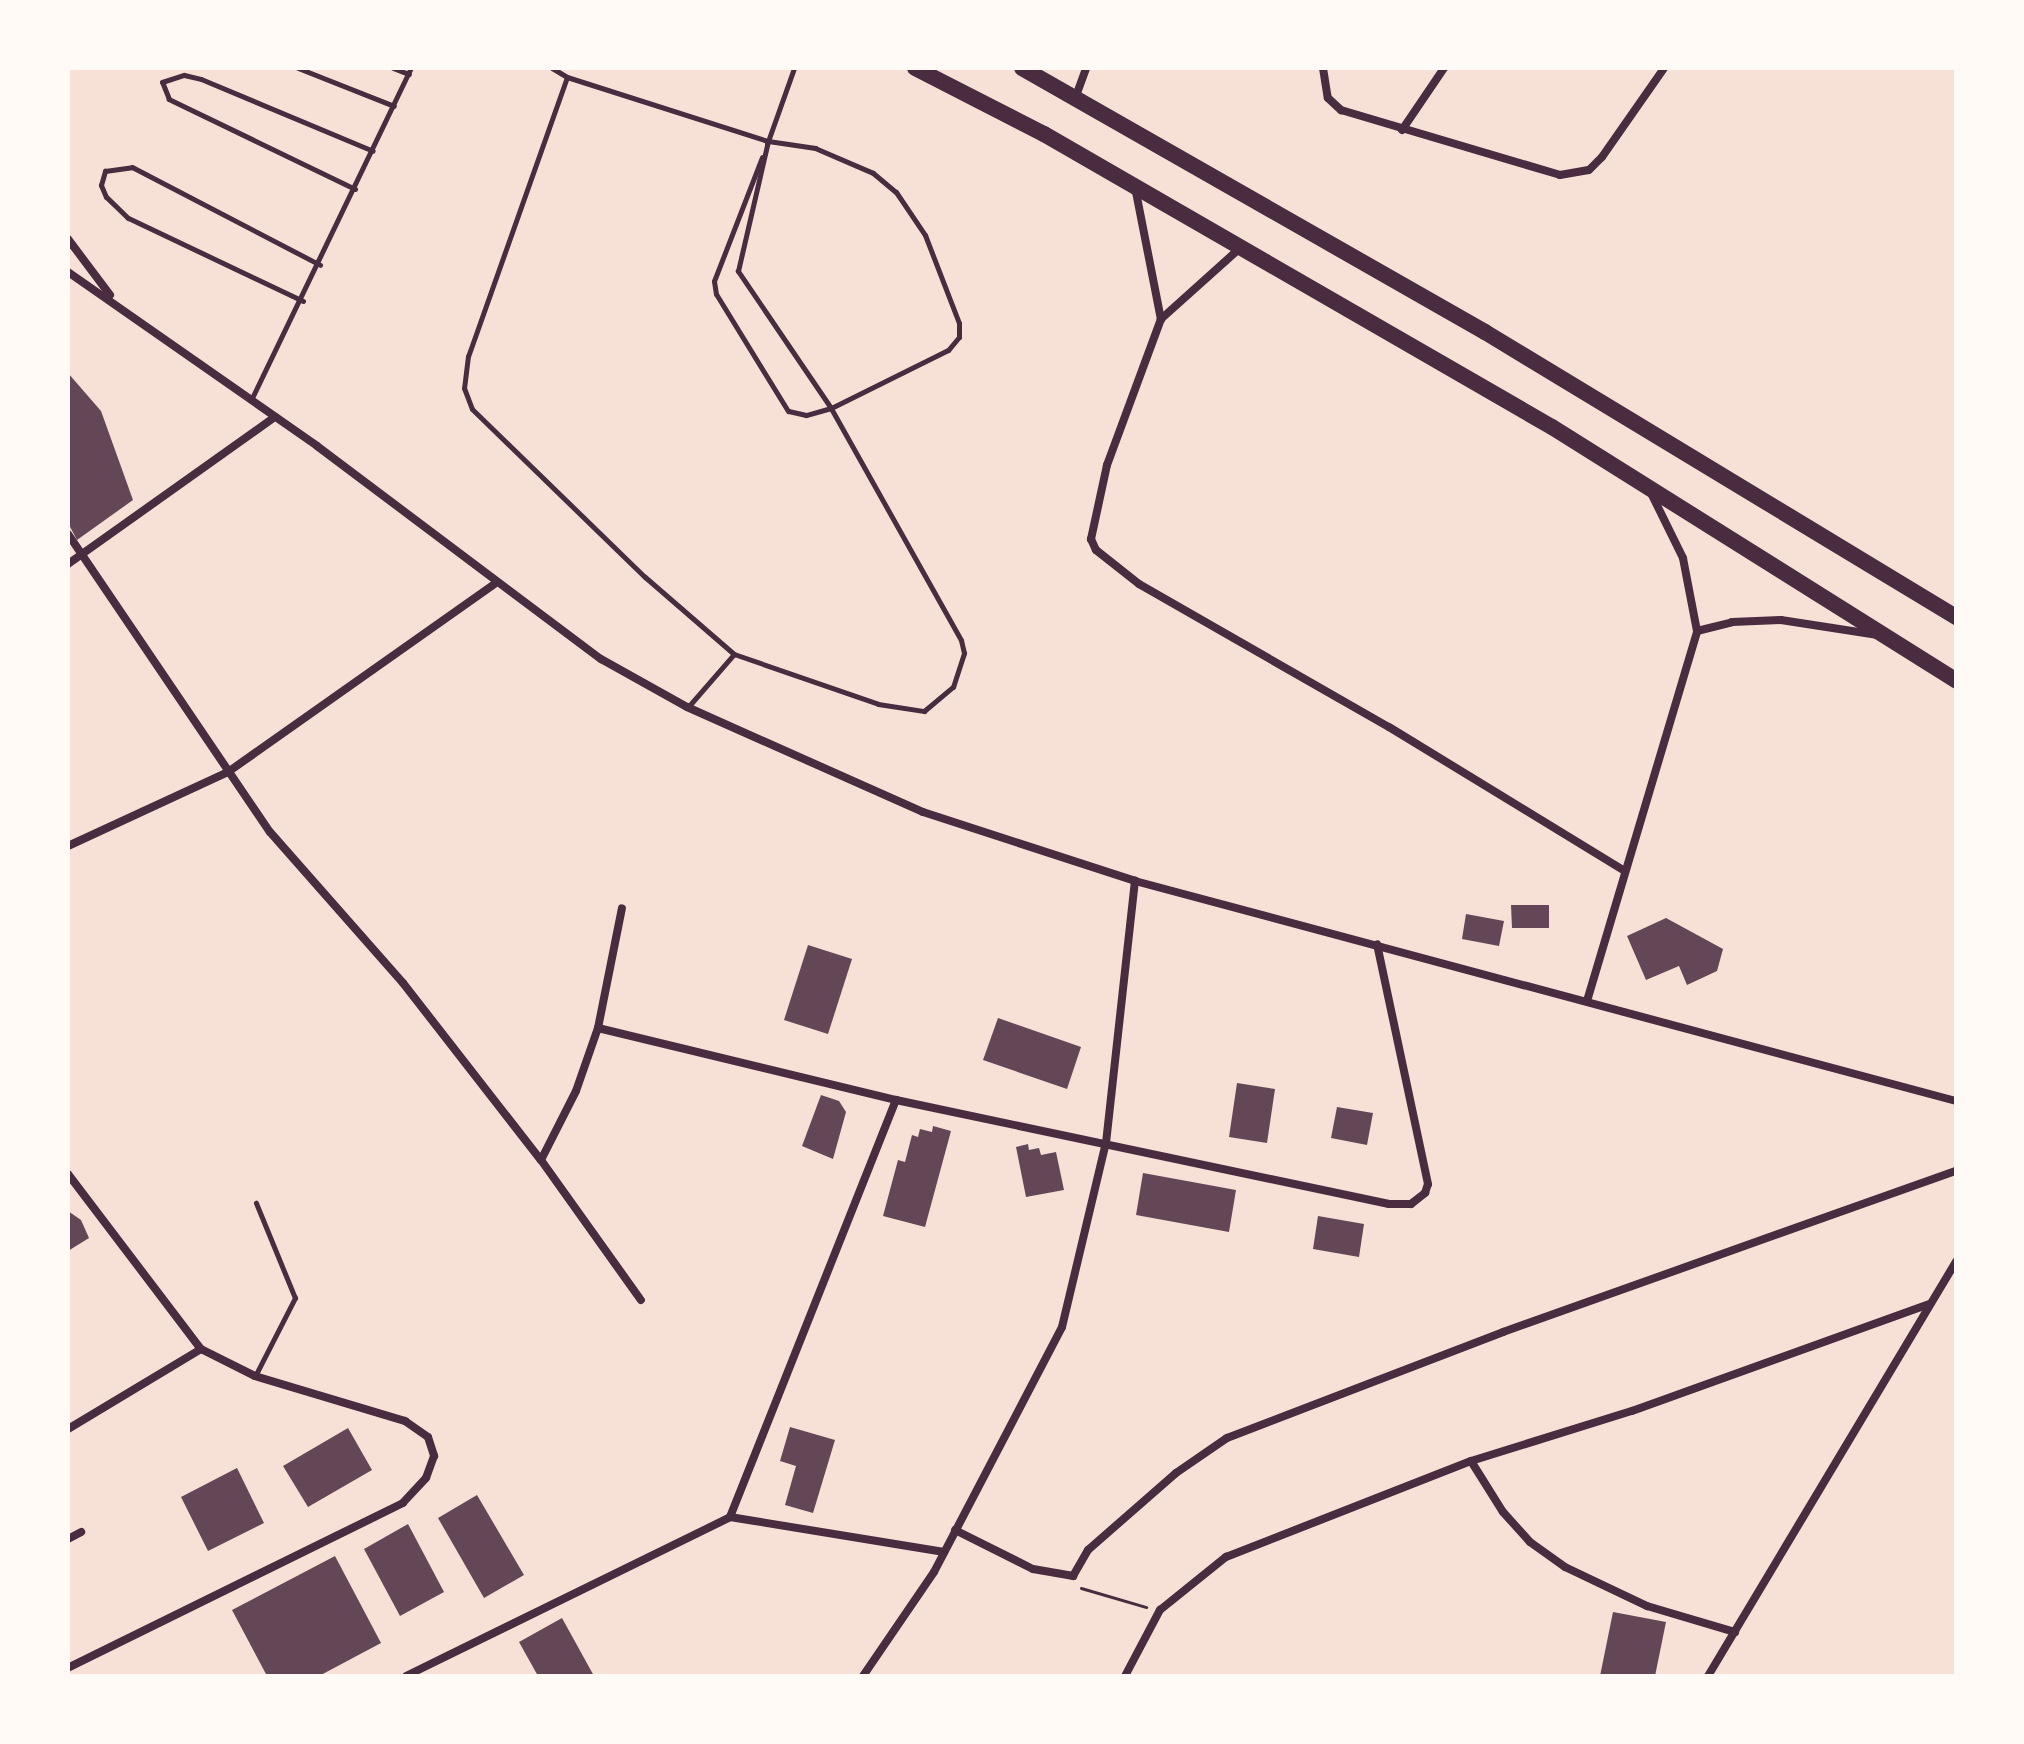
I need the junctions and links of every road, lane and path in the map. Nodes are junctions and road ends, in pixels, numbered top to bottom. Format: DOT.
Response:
graph roads {
  1 [pos="298,68"];
  2 [pos="393,68"];
  3 [pos="552,68"];
  4 [pos="794,68"];
  5 [pos="915,68"];
  6 [pos="1022,68"];
  7 [pos="1086,68"];
  8 [pos="1323,68"];
  9 [pos="1444,68"];
  10 [pos="1664,68"];
  11 [pos="410,71"];
  12 [pos="567,77"];
  13 [pos="1076,96"];
  14 [pos="394,106"];
  15 [pos="1402,130"];
  16 [pos="768,141"];
  17 [pos="373,151"];
  18 [pos="1135,187"];
  19 [pos="355,189"];
  20 [pos="68,239"];
  21 [pos="1239,249"];
  22 [pos="320,265"];
  23 [pos="68,272"];
  24 [pos="115,301"];
  25 [pos="303,301"];
  26 [pos="1161,319"];
  27 [pos="251,400"];
  28 [pos="831,408"];
  29 [pos="275,417"];
  30 [pos="1646,485"];
  31 [pos="68,534"];
  32 [pos="81,555"];
  33 [pos="68,564"];
  34 [pos="495,584"];
  35 [pos="1956,617"];
  36 [pos="1697,631"];
  37 [pos="1889,637"];
  38 [pos="734,654"];
  39 [pos="1956,680"];
  40 [pos="687,707"];
  41 [pos="228,772"];
  42 [pos="68,846"];
  43 [pos="1625,871"];
  44 [pos="1135,881"];
  45 [pos="622,908"];
  46 [pos="1377,944"];
  47 [pos="1587,1001"];
  48 [pos="598,1028"];
  49 [pos="896,1100"];
  50 [pos="1956,1101"];
  51 [pos="1106,1143"];
  52 [pos="541,1160"];
  53 [pos="1956,1171"];
  54 [pos="69,1178"];
  55 [pos="256,1203"];
  56 [pos="1956,1262"];
  57 [pos="641,1300"];
  58 [pos="1929,1304"];
  59 [pos="201,1349"];
  60 [pos="255,1376"];
  61 [pos="68,1429"];
  62 [pos="1471,1461"];
  63 [pos="730,1517"];
  64 [pos="955,1530"];
  65 [pos="81,1532"];
  66 [pos="68,1539"];
  67 [pos="944,1552"];
  68 [pos="1073,1576"];
  69 [pos="1160,1610"];
  70 [pos="1735,1632"];
  71 [pos="68,1668"];
  72 [pos="864,1674"];
  73 [pos="406,1676"];
  74 [pos="854,1676"];
  75 [pos="1125,1676"];
  76 [pos="1708,1676"];
  1 -- 14 [label="lane"];
  2 -- 11 [label="lane"];
  3 -- 12 [label="lane"];
  4 -- 16 [label="lane"];
  5 -- 18 [label="highway"];
  6 -- 13 [label="highway"];
  7 -- 13 [label="street"];
  8 -- 15 [label="street"];
  9 -- 15 [label="street"];
  10 -- 15 [label="street"];
  11 -- 14 [label="lane"];
  12 -- 16 [label="lane"];
  12 -- 38 [label="lane"];
  13 -- 35 [label="highway"];
  14 -- 17 [label="lane"];
  16 -- 28 [label="lane"];
  16 -- 28 [label="lane"];
  16 -- 28 [label="lane"];
  17 -- 19 [label="lane"];
  17 -- 19 [label="lane"];
  18 -- 21 [label="highway"];
  18 -- 26 [label="street"];
  19 -- 22 [label="lane"];
  20 -- 24 [label="street"];
  21 -- 26 [label="street"];
  21 -- 30 [label="highway"];
  22 -- 25 [label="lane"];
  22 -- 25 [label="lane"];
  23 -- 24 [label="street"];
  24 -- 27 [label="street"];
  25 -- 27 [label="lane"];
  26 -- 43 [label="street"];
  27 -- 29 [label="street"];
  28 -- 38 [label="lane"];
  29 -- 32 [label="street"];
  29 -- 34 [label="street"];
  30 -- 36 [label="street"];
  30 -- 37 [label="highway"];
  31 -- 32 [label="street"];
  32 -- 33 [label="street"];
  32 -- 41 [label="street"];
  34 -- 40 [label="street"];
  34 -- 41 [label="street"];
  36 -- 37 [label="street"];
  36 -- 43 [label="street"];
  37 -- 39 [label="highway"];
  38 -- 40 [label="lane"];
  40 -- 44 [label="street"];
  41 -- 42 [label="street"];
  41 -- 52 [label="street"];
  43 -- 47 [label="street"];
  44 -- 46 [label="street"];
  44 -- 51 [label="street"];
  45 -- 48 [label="street"];
  46 -- 47 [label="street"];
  46 -- 51 [label="street"];
  47 -- 50 [label="street"];
  48 -- 49 [label="street"];
  48 -- 52 [label="street"];
  49 -- 51 [label="street"];
  49 -- 63 [label="street"];
  51 -- 64 [label="street"];
  52 -- 57 [label="street"];
  53 -- 68 [label="street"];
  54 -- 59 [label="street"];
  55 -- 60 [label="lane"];
  56 -- 58 [label="street"];
  58 -- 62 [label="street"];
  58 -- 70 [label="street"];
  59 -- 60 [label="street"];
  59 -- 61 [label="street"];
  60 -- 71 [label="street"];
  62 -- 69 [label="street"];
  62 -- 70 [label="street"];
  63 -- 67 [label="street"];
  63 -- 73 [label="street"];
  64 -- 67 [label="street"];
  64 -- 68 [label="street"];
  65 -- 66 [label="street"];
  67 -- 72 [label="street"];
  68 -- 69 [label="path"];
  69 -- 75 [label="street"];
  70 -- 76 [label="street"];
  72 -- 74 [label="street"];
}
